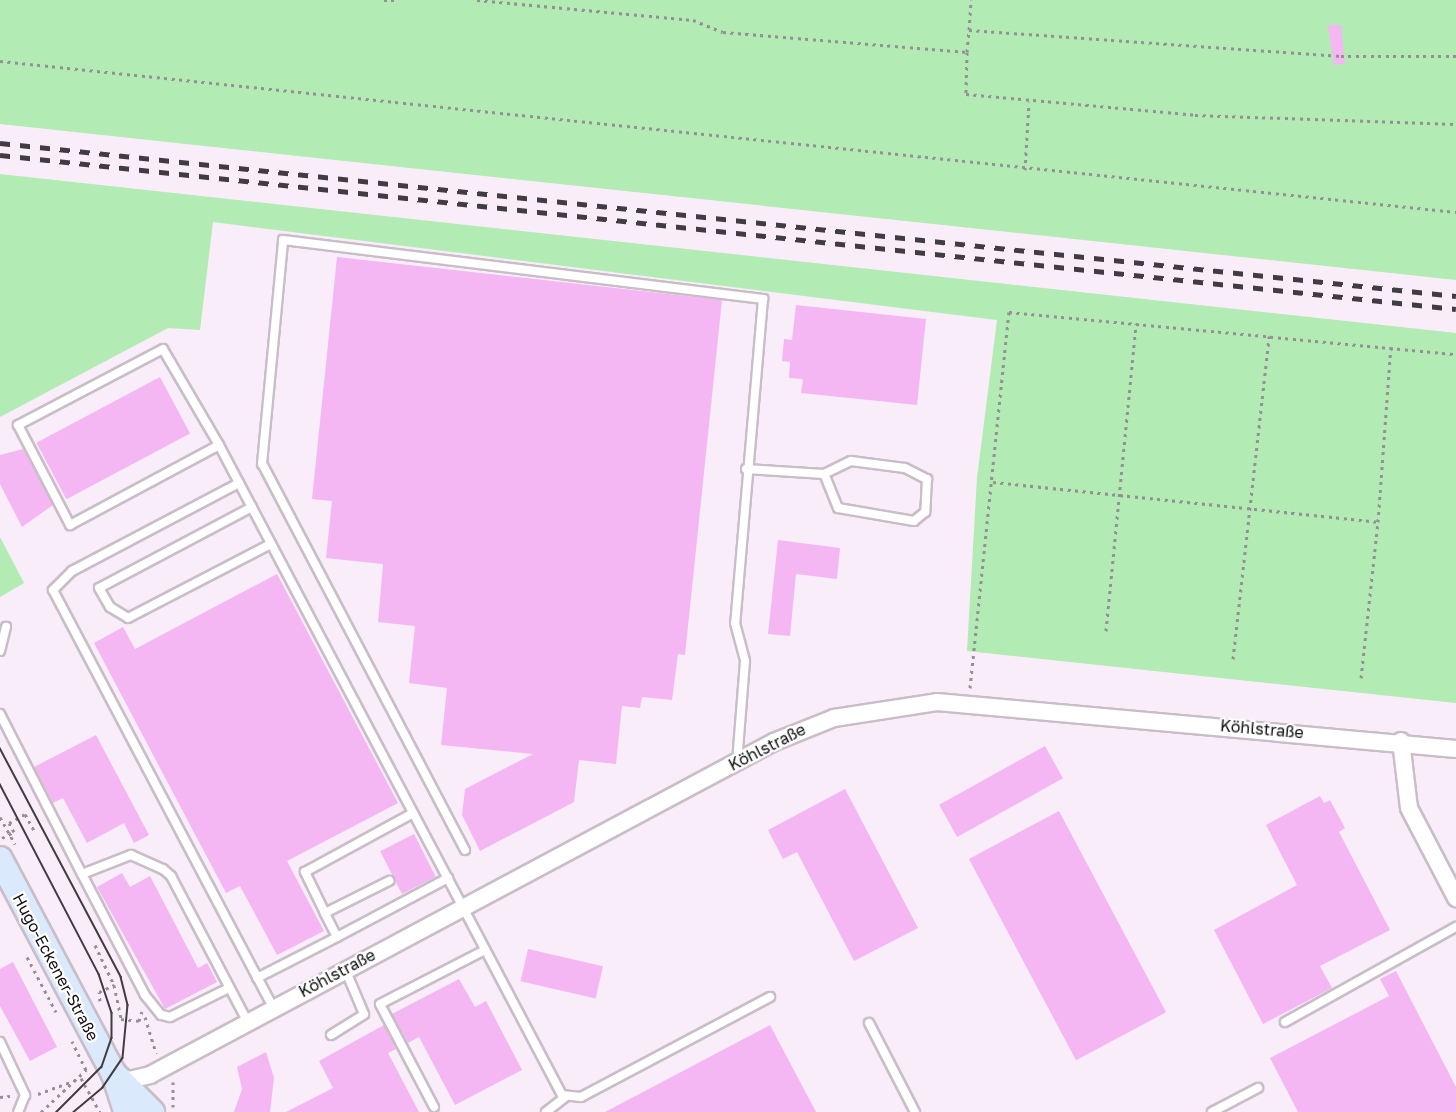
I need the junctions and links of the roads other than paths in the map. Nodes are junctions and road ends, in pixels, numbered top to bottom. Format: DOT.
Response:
graph roads {
  1 [pos="219,445"];
  2 [pos="746,469"];
  3 [pos="824,474"];
  4 [pos="239,483"];
  5 [pos="252,507"];
  6 [pos="271,544"];
  7 [pos="6,627"];
  8 [pos="0,651"];
  9 [pos="0,714"];
  10 [pos="1401,741"];
  11 [pos="1456,749"];
  12 [pos="737,762"];
  13 [pos="413,813"];
  14 [pos="465,850"];
  15 [pos="0,859"];
  16 [pos="82,874"];
  17 [pos="448,878"];
  18 [pos="389,880"];
  19 [pos="1456,898"];
  20 [pos="463,907"];
  21 [pos="325,913"];
  22 [pos="1456,927"];
  23 [pos="337,937"];
  24 [pos="485,950"];
  25 [pos="345,969"];
  26 [pos="258,978"];
  27 [pos="230,988"];
  28 [pos="770,997"];
  29 [pos="273,1007"];
  30 [pos="247,1021"];
  31 [pos="1285,1022"];
  32 [pos="869,1023"];
  33 [pos="331,1035"];
  34 [pos="0,1042"];
  35 [pos="157,1071"];
  36 [pos="114,1074"];
  37 [pos="1258,1088"];
  38 [pos="565,1097"];
  39 [pos="434,1107"];
  40 [pos="139,1108"];
  41 [pos="18,1112"];
  42 [pos="116,1112"];
  43 [pos="546,1112"];
  44 [pos="915,1112"];
  45 [pos="1212,1112"];
  1 -- 1 [label="lane"];
  1 -- 4 [label="lane"];
  2 -- 3 [label="lane"];
  2 -- 12 [label="lane"];
  2 -- 14 [label="lane"];
  3 -- 3 [label="lane"];
  4 -- 5 [label="lane"];
  4 -- 26 [label="lane"];
  5 -- 6 [label="lane"];
  5 -- 6 [label="lane"];
  6 -- 13 [label="lane"];
  7 -- 8 [label="lane"];
  9 -- 16 [label="lane"];
  10 -- 11 [label="street, Köhlstraße"];
  10 -- 12 [label="street, Köhlstraße"];
  10 -- 19 [label="street"];
  12 -- 20 [label="street, Köhlstraße"];
  13 -- 17 [label="lane"];
  13 -- 21 [label="lane"];
  15 -- 36 [label="main road, Hugo-Eckener-Straße"];
  16 -- 27 [label="lane"];
  16 -- 27 [label="lane"];
  17 -- 20 [label="lane"];
  17 -- 23 [label="lane"];
  18 -- 21 [label="lane"];
  20 -- 24 [label="lane"];
  20 -- 25 [label="street, Köhlstraße"];
  21 -- 23 [label="lane"];
  22 -- 31 [label="lane"];
  23 -- 26 [label="lane"];
  24 -- 38 [label="lane"];
  24 -- 39 [label="lane"];
  25 -- 29 [label="street, Köhlstraße"];
  25 -- 33 [label="lane"];
  26 -- 29 [label="lane"];
  27 -- 30 [label="lane"];
  28 -- 38 [label="lane"];
  29 -- 30 [label="street, Köhlstraße"];
  30 -- 35 [label="street, Köhlstraße"];
  32 -- 44 [label="lane"];
  34 -- 41 [label="lane"];
  35 -- 36 [label="street, Köhlstraße"];
  35 -- 40 [label="street"];
  36 -- 40 [label="main road, Hugo-Eckener-Straße"];
  36 -- 42 [label="street"];
  37 -- 45 [label="lane"];
  38 -- 43 [label="lane"];
}
